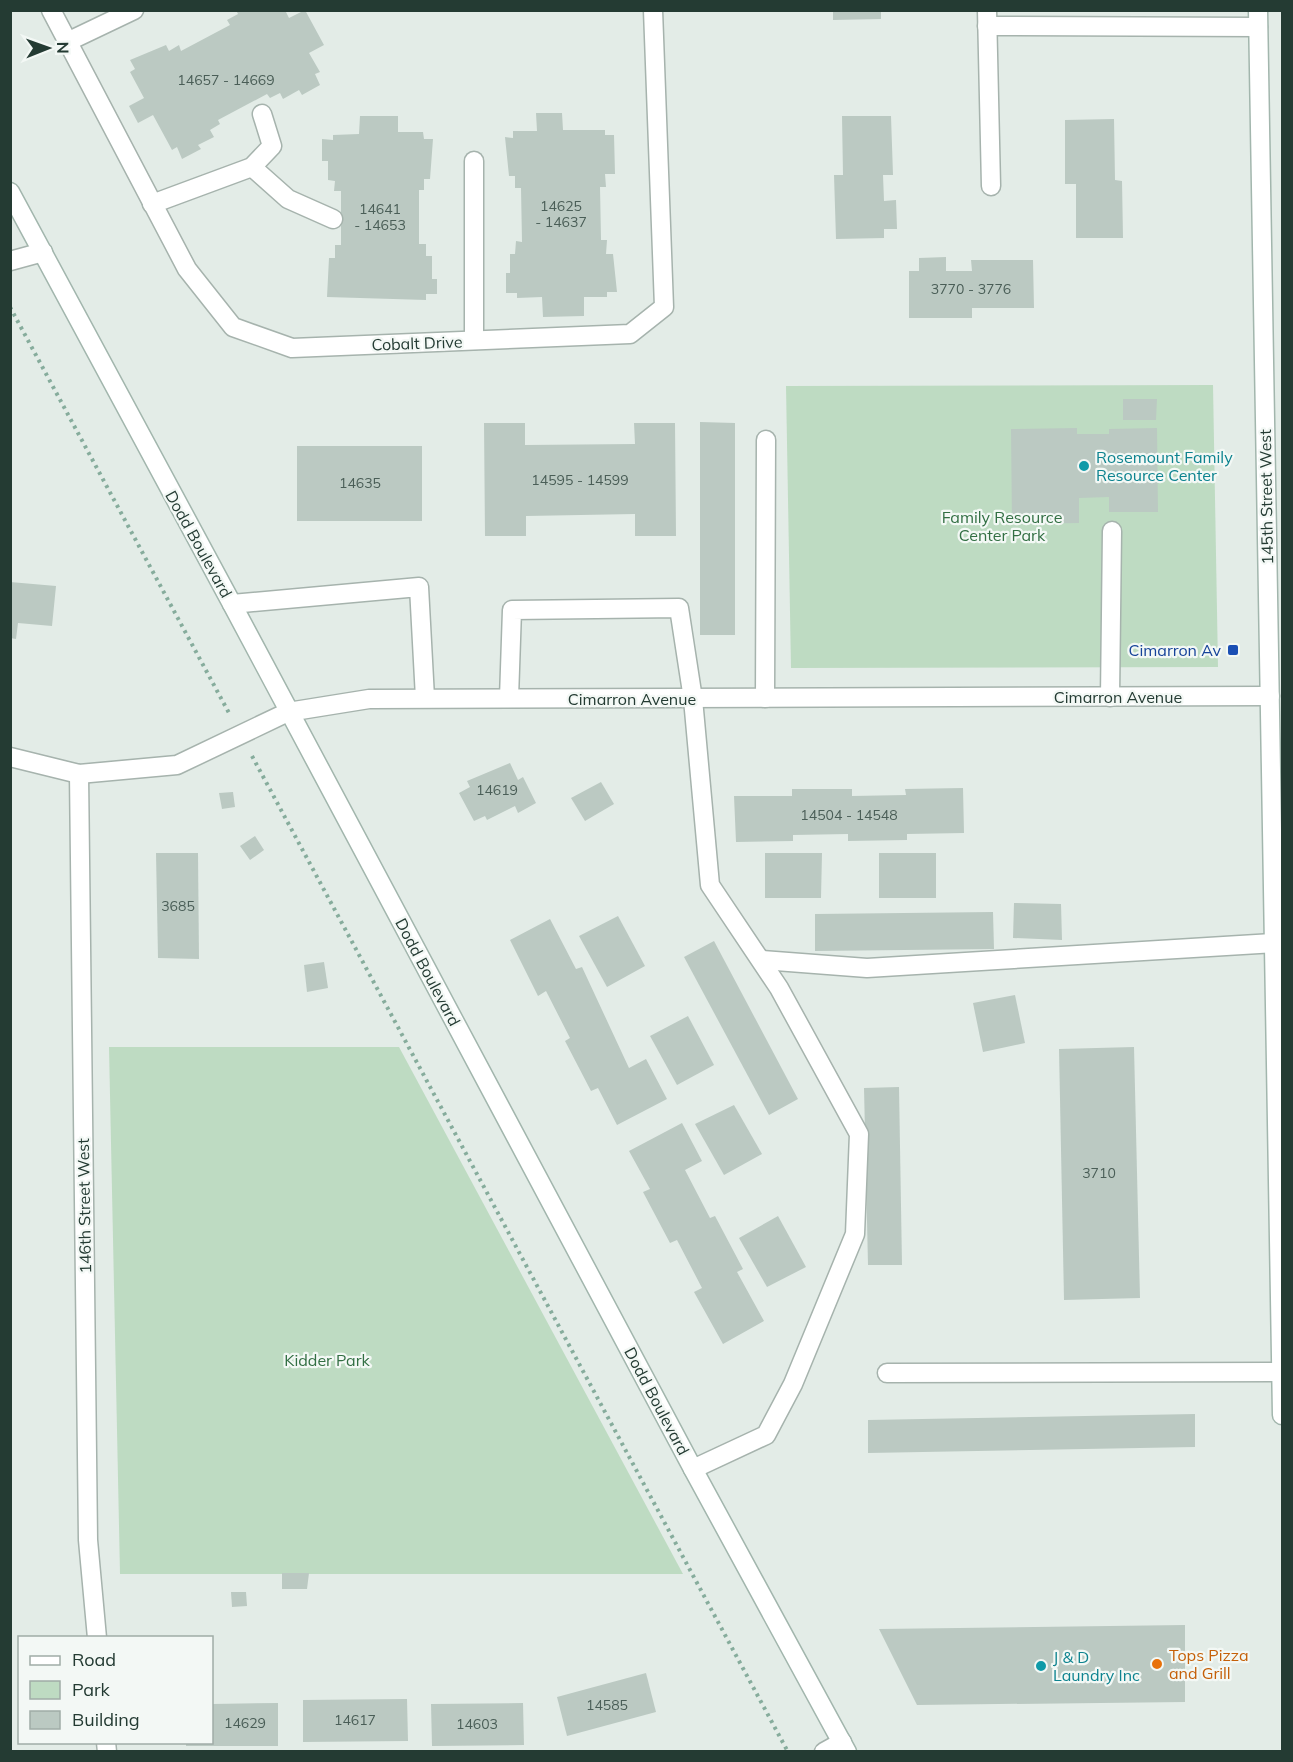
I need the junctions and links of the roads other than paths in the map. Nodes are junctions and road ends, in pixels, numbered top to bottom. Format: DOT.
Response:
graph roads {
  1 [pos="51,10"];
  2 [pos="134,10"];
  3 [pos="652,10"];
  4 [pos="987,18"];
  5 [pos="1258,19"];
  6 [pos="67,42"];
  7 [pos="262,114"];
  8 [pos="474,161"];
  9 [pos="252,167"];
  10 [pos="991,186"];
  11 [pos="10,192"];
  12 [pos="152,204"];
  13 [pos="333,219"];
  14 [pos="43,252"];
  15 [pos="10,261"];
  16 [pos="474,340"];
  17 [pos="766,440"];
  18 [pos="1112,531"];
  19 [pos="232,604"];
  20 [pos="1270,696"];
  21 [pos="1110,697"];
  22 [pos="425,698"];
  23 [pos="509,698"];
  24 [pos="765,698"];
  25 [pos="693,699"];
  26 [pos="288,712"];
  27 [pos="10,757"];
  28 [pos="79,774"];
  29 [pos="1274,943"];
  30 [pos="762,960"];
  31 [pos="1282,1371"];
  32 [pos="887,1373"];
  33 [pos="1282,1414"];
  34 [pos="693,1469"];
  35 [pos="97,1636"];
  36 [pos="845,1747"];
  37 [pos="824,1752"];
  1 -- 6 [label="street, Cobalt Drive"];
  2 -- 6 [label="street"];
  3 -- 16 [label="street, Cobalt Drive"];
  4 -- 5 [label="street"];
  4 -- 10 [label="street"];
  5 -- 20 [label="street, 145th Street West"];
  6 -- 12 [label="street, Cobalt Drive"];
  7 -- 9 [label="street"];
  8 -- 16 [label="street"];
  9 -- 12 [label="street"];
  9 -- 13 [label="street"];
  11 -- 14 [label="street, Dodd Boulevard"];
  12 -- 16 [label="street, Cobalt Drive"];
  14 -- 15 [label="street"];
  14 -- 19 [label="street, Dodd Boulevard"];
  17 -- 24 [label="street"];
  18 -- 21 [label="street"];
  19 -- 22 [label="street"];
  19 -- 26 [label="street, Dodd Boulevard"];
  20 -- 21 [label="street, Cimarron Avenue"];
  20 -- 29 [label="street, 145th Street West"];
  21 -- 24 [label="street, Cimarron Avenue"];
  22 -- 23 [label="street, Cimarron Avenue"];
  22 -- 26 [label="street, Cimarron Avenue"];
  23 -- 25 [label="street, Cimarron Avenue"];
  23 -- 25 [label="street"];
  24 -- 25 [label="street, Cimarron Avenue"];
  25 -- 30 [label="street"];
  26 -- 28 [label="street, Cimarron Avenue"];
  26 -- 34 [label="street, Dodd Boulevard"];
  27 -- 28 [label="street, Cimarron Avenue"];
  28 -- 35 [label="street, 146th Street West"];
  29 -- 30 [label="street"];
  29 -- 31 [label="street, 145th Street West"];
  30 -- 34 [label="street"];
  31 -- 32 [label="street"];
  31 -- 33 [label="street, 145th Street West"];
  34 -- 36 [label="street, Dodd Boulevard"];
  36 -- 37 [label="street"];
}
